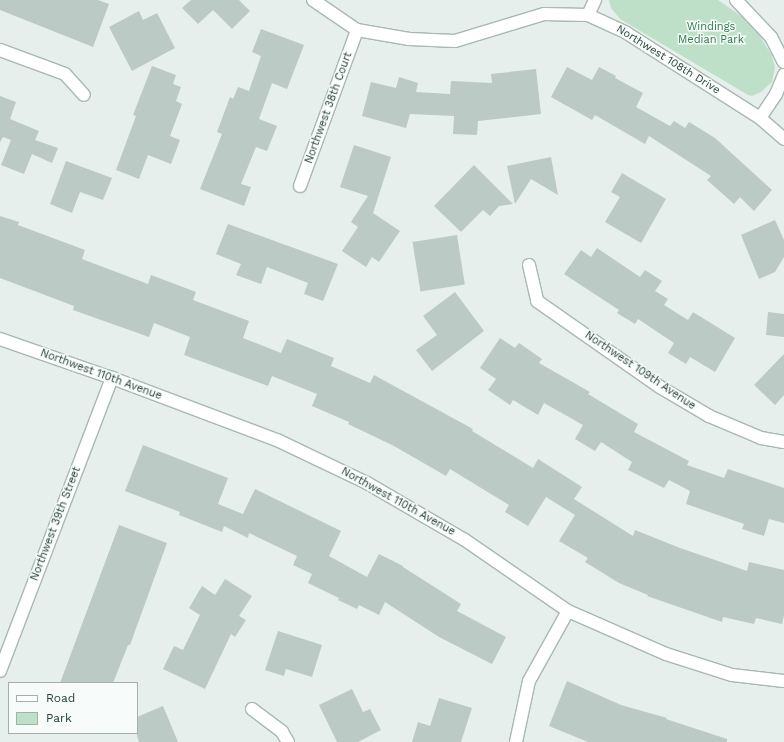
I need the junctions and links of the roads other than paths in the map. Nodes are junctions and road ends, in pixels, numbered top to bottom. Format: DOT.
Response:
graph roads {
  1 [pos="313,0"];
  2 [pos="596,0"];
  3 [pos="736,0"];
  4 [pos="588,15"];
  5 [pos="357,30"];
  6 [pos="0,50"];
  7 [pos="784,62"];
  8 [pos="784,75"];
  9 [pos="84,95"];
  10 [pos="760,118"];
  11 [pos="784,139"];
  12 [pos="300,186"];
  13 [pos="529,265"];
  14 [pos="0,339"];
  15 [pos="112,378"];
  16 [pos="784,442"];
  17 [pos="568,610"];
  18 [pos="0,671"];
  19 [pos="784,681"];
  20 [pos="252,709"];
  21 [pos="288,742"];
  22 [pos="516,742"];
  1 -- 5 [label="street, Northwest 108th Drive"];
  2 -- 4 [label="street"];
  3 -- 7 [label="street"];
  4 -- 5 [label="street, Northwest 108th Drive"];
  4 -- 10 [label="street, Northwest 108th Drive"];
  5 -- 12 [label="street, Northwest 38th Court"];
  6 -- 9 [label="street"];
  8 -- 10 [label="street"];
  10 -- 11 [label="street, Northwest 108th Drive"];
  13 -- 16 [label="street, Northwest 109th Avenue"];
  14 -- 15 [label="street, Northwest 110th Avenue"];
  15 -- 17 [label="street, Northwest 110th Avenue"];
  15 -- 18 [label="street, Northwest 39th Street"];
  17 -- 19 [label="street, Northwest 110th Avenue"];
  17 -- 22 [label="street"];
  20 -- 21 [label="street"];
}
